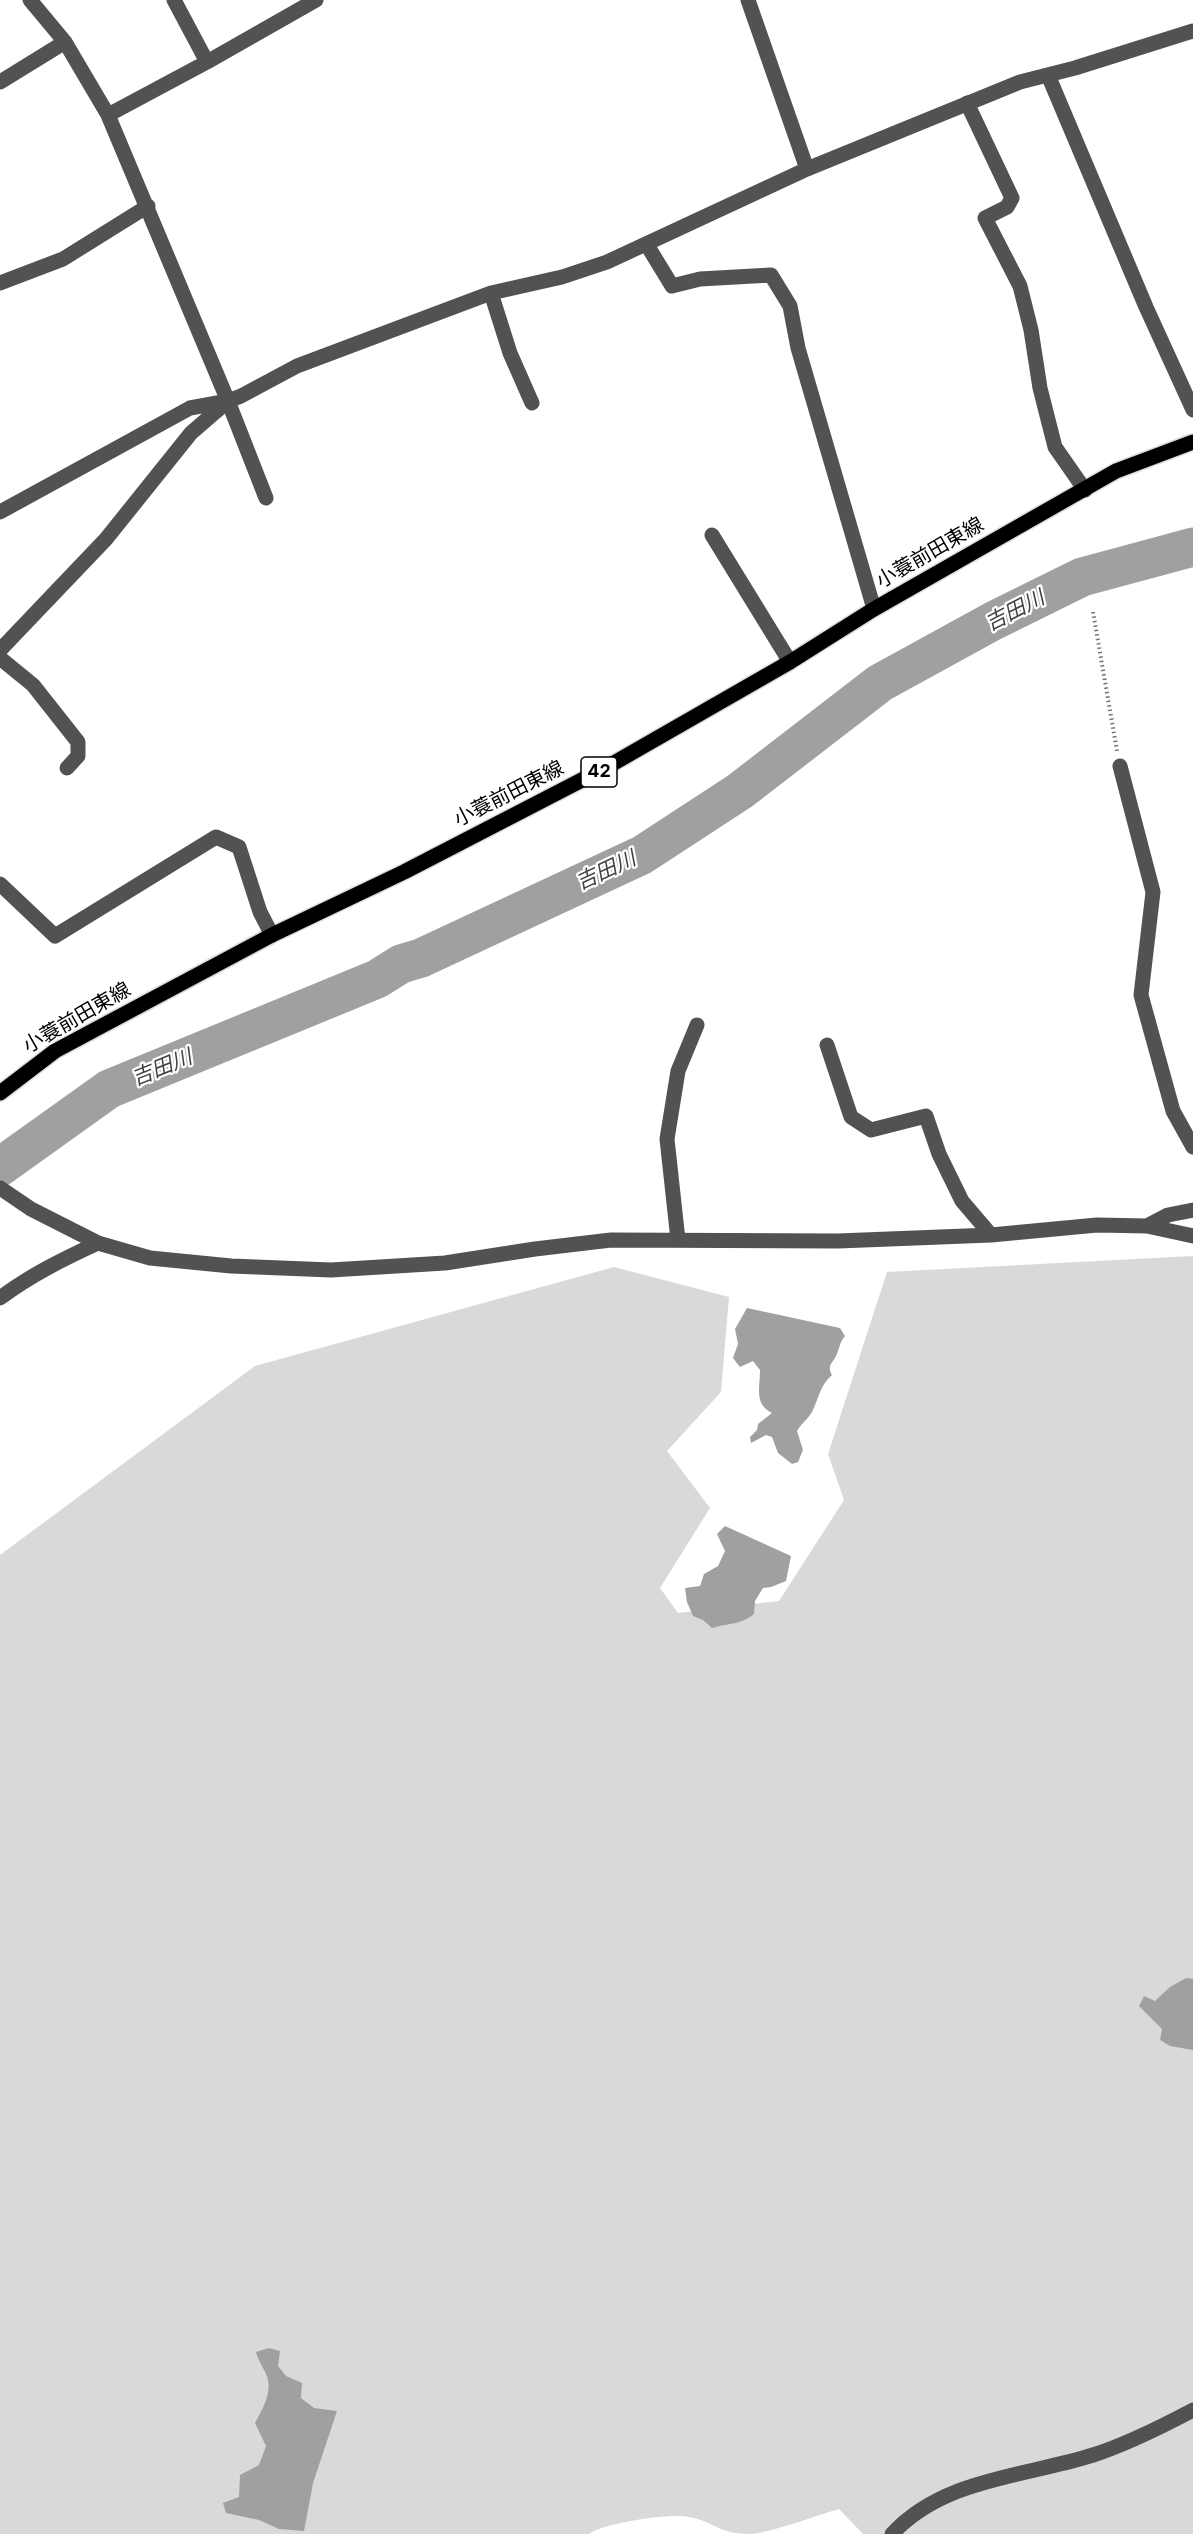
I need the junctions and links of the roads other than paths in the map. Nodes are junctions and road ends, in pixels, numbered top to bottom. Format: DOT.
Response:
graph roads {
  1 [pos="30,0"];
  2 [pos="174,0"];
  3 [pos="316,0"];
  4 [pos="748,0"];
  5 [pos="1193,31"];
  6 [pos="65,42"];
  7 [pos="207,62"];
  8 [pos="1048,75"];
  9 [pos="0,82"];
  10 [pos="967,103"];
  11 [pos="108,115"];
  12 [pos="807,169"];
  13 [pos="148,206"];
  14 [pos="647,245"];
  15 [pos="0,283"];
  16 [pos="491,293"];
  17 [pos="228,401"];
  18 [pos="532,403"];
  19 [pos="1193,410"];
  20 [pos="1193,442"];
  21 [pos="1085,490"];
  22 [pos="266,498"];
  23 [pos="0,512"];
  24 [pos="712,536"];
  25 [pos="874,609"];
  26 [pos="0,650"];
  27 [pos="0,658"];
  28 [pos="790,662"];
  29 [pos="1120,766"];
  30 [pos="67,768"];
  31 [pos="0,884"];
  32 [pos="272,935"];
  33 [pos="697,1025"];
  34 [pos="827,1045"];
  35 [pos="0,1093"];
  36 [pos="1193,1147"];
  37 [pos="0,1188"];
  38 [pos="1193,1210"];
  39 [pos="1147,1226"];
  40 [pos="991,1235"];
  41 [pos="1193,1236"];
  42 [pos="678,1240"];
  43 [pos="98,1244"];
  44 [pos="0,1298"];
  45 [pos="1193,2410"];
  46 [pos="891,2534"];
  1 -- 6 [label="street"];
  2 -- 7 [label="street"];
  3 -- 7 [label="street"];
  4 -- 12 [label="street"];
  5 -- 8 [label="street"];
  6 -- 9 [label="street"];
  6 -- 11 [label="street"];
  7 -- 11 [label="street"];
  8 -- 10 [label="street"];
  8 -- 19 [label="street"];
  10 -- 12 [label="street"];
  10 -- 21 [label="street"];
  11 -- 13 [label="street"];
  12 -- 14 [label="street"];
  13 -- 15 [label="street"];
  13 -- 17 [label="street"];
  14 -- 16 [label="street"];
  14 -- 25 [label="street"];
  16 -- 17 [label="street"];
  16 -- 18 [label="street"];
  17 -- 22 [label="street"];
  17 -- 23 [label="street"];
  17 -- 26 [label="street"];
  20 -- 21 [label="main road, 小蓑前田東線 / 42"];
  21 -- 25 [label="main road, 小蓑前田東線 / 42"];
  24 -- 28 [label="street"];
  25 -- 28 [label="main road, 小蓑前田東線 / 42"];
  27 -- 30 [label="street"];
  28 -- 32 [label="main road, 小蓑前田東線 / 42"];
  29 -- 36 [label="street"];
  31 -- 32 [label="street"];
  32 -- 35 [label="main road, 小蓑前田東線 / 42"];
  33 -- 42 [label="street"];
  34 -- 40 [label="street"];
  37 -- 43 [label="street"];
  38 -- 39 [label="street"];
  39 -- 40 [label="street"];
  39 -- 41 [label="street"];
  40 -- 42 [label="street"];
  42 -- 43 [label="street"];
  43 -- 44 [label="street"];
  45 -- 46 [label="street"];
}
